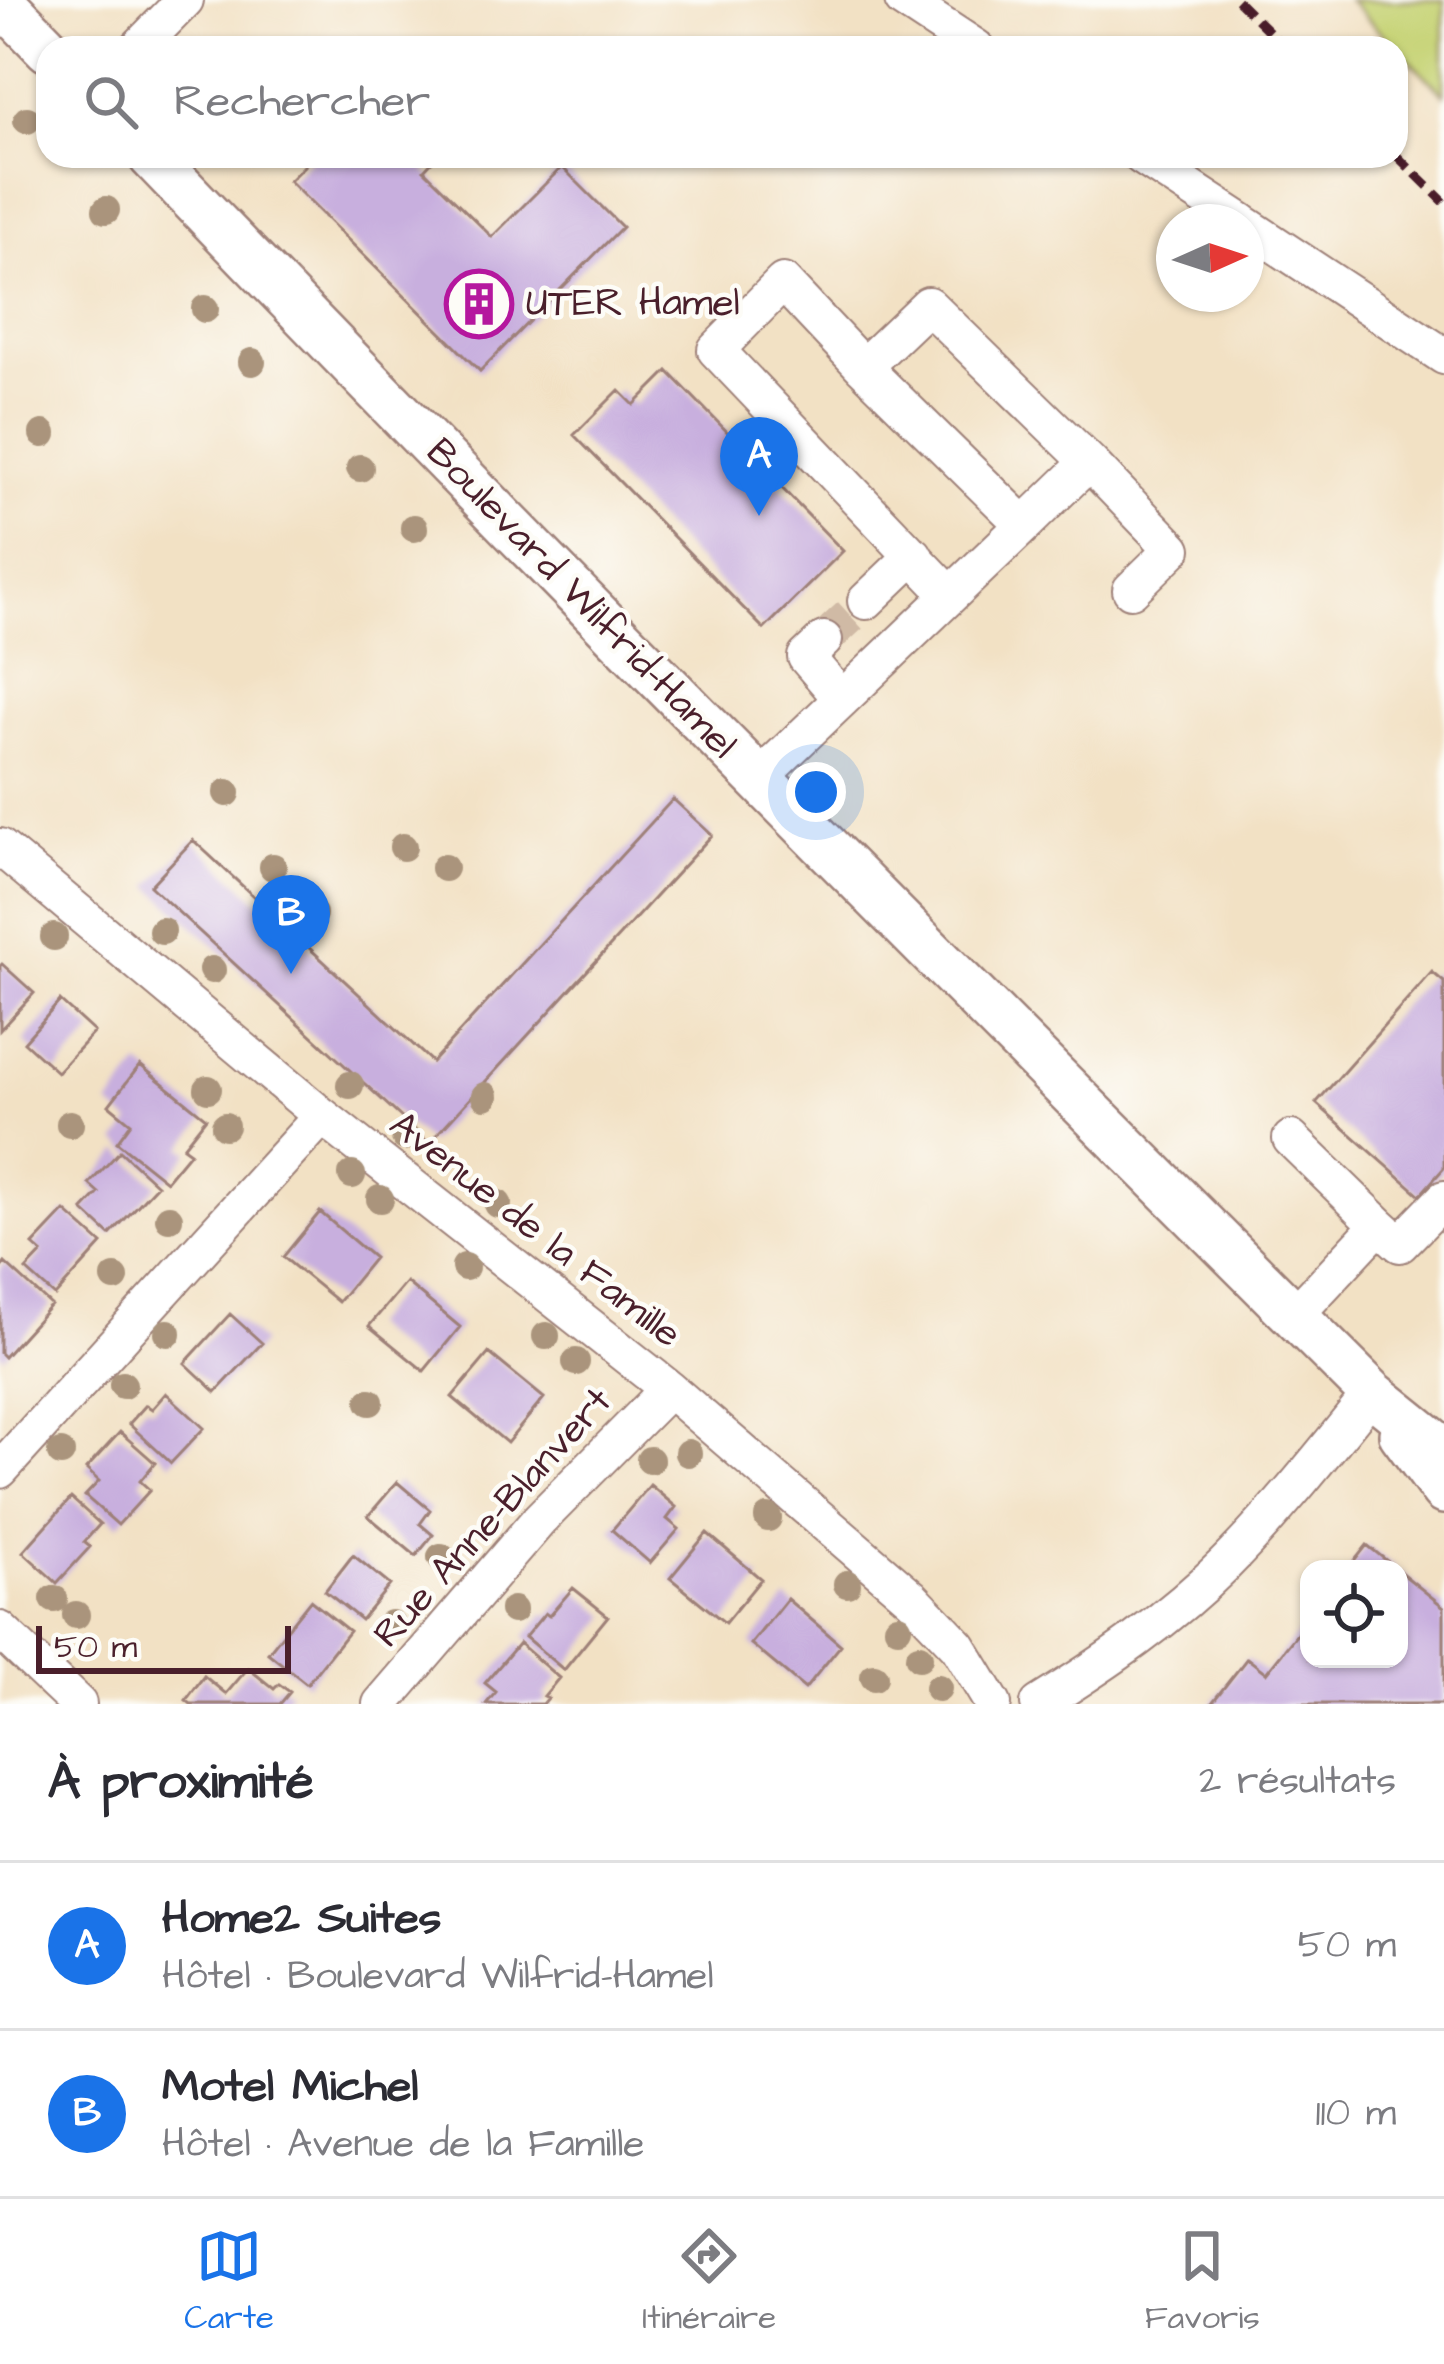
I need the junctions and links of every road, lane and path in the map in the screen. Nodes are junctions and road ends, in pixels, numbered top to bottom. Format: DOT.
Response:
graph roads {
  1 [pos="0,0"];
  2 [pos="185,0"];
  3 [pos="903,0"];
  4 [pos="150,36"];
  5 [pos="958,36"];
  6 [pos="36,37"];
  7 [pos="163,168"];
  8 [pos="1159,168"];
  9 [pos="1215,204"];
  10 [pos="1264,236"];
  11 [pos="1444,356"];
  12 [pos="863,367"];
  13 [pos="1089,462"];
  14 [pos="1024,525"];
  15 [pos="914,555"];
  16 [pos="1132,590"];
  17 [pos="950,595"];
  18 [pos="866,601"];
  19 [pos="824,640"];
  20 [pos="842,699"];
  21 [pos="758,779"];
  22 [pos="0,847"];
  23 [pos="322,1116"];
  24 [pos="1291,1139"];
  25 [pos="1444,1199"];
  26 [pos="1379,1225"];
  27 [pos="1294,1316"];
  28 [pos="669,1389"];
  29 [pos="1372,1394"];
  30 [pos="1444,1451"];
  31 [pos="0,1470"];
  32 [pos="1444,1491"];
  33 [pos="0,1630"];
  34 [pos="1060,1699"];
  35 [pos="78,1704"];
  36 [pos="381,1704"];
  37 [pos="993,1704"];
  1 -- 6 [label="main road"];
  2 -- 4 [label="street"];
  3 -- 5 [label="street"];
  7 -- 21 [label="main road, Boulevard Wilfrid-Hamel"];
  8 -- 9 [label="street"];
  10 -- 11 [label="street"];
  12 -- 13 [label="street"];
  12 -- 14 [label="street"];
  12 -- 15 [label="street"];
  13 -- 14 [label="street"];
  13 -- 16 [label="street"];
  14 -- 17 [label="street"];
  15 -- 17 [label="street"];
  15 -- 18 [label="street"];
  17 -- 20 [label="street"];
  19 -- 20 [label="street"];
  20 -- 21 [label="street"];
  21 -- 27 [label="main road, Boulevard Wilfrid-Hamel"];
  22 -- 23 [label="street, Avenue de la Famille"];
  23 -- 28 [label="street, Avenue de la Famille"];
  23 -- 31 [label="street"];
  24 -- 26 [label="street"];
  25 -- 26 [label="street"];
  26 -- 27 [label="street"];
  27 -- 29 [label="main road, Boulevard Wilfrid-Hamel"];
  28 -- 36 [label="street, Rue Anne-Blanvert"];
  28 -- 37 [label="street, Avenue de la Famille"];
  29 -- 30 [label="main road, Boulevard Wilfrid-Hamel"];
  29 -- 32 [label="main road, Boulevard Wilfrid-Hamel"];
  29 -- 34 [label="street"];
  33 -- 35 [label="street"];
}
